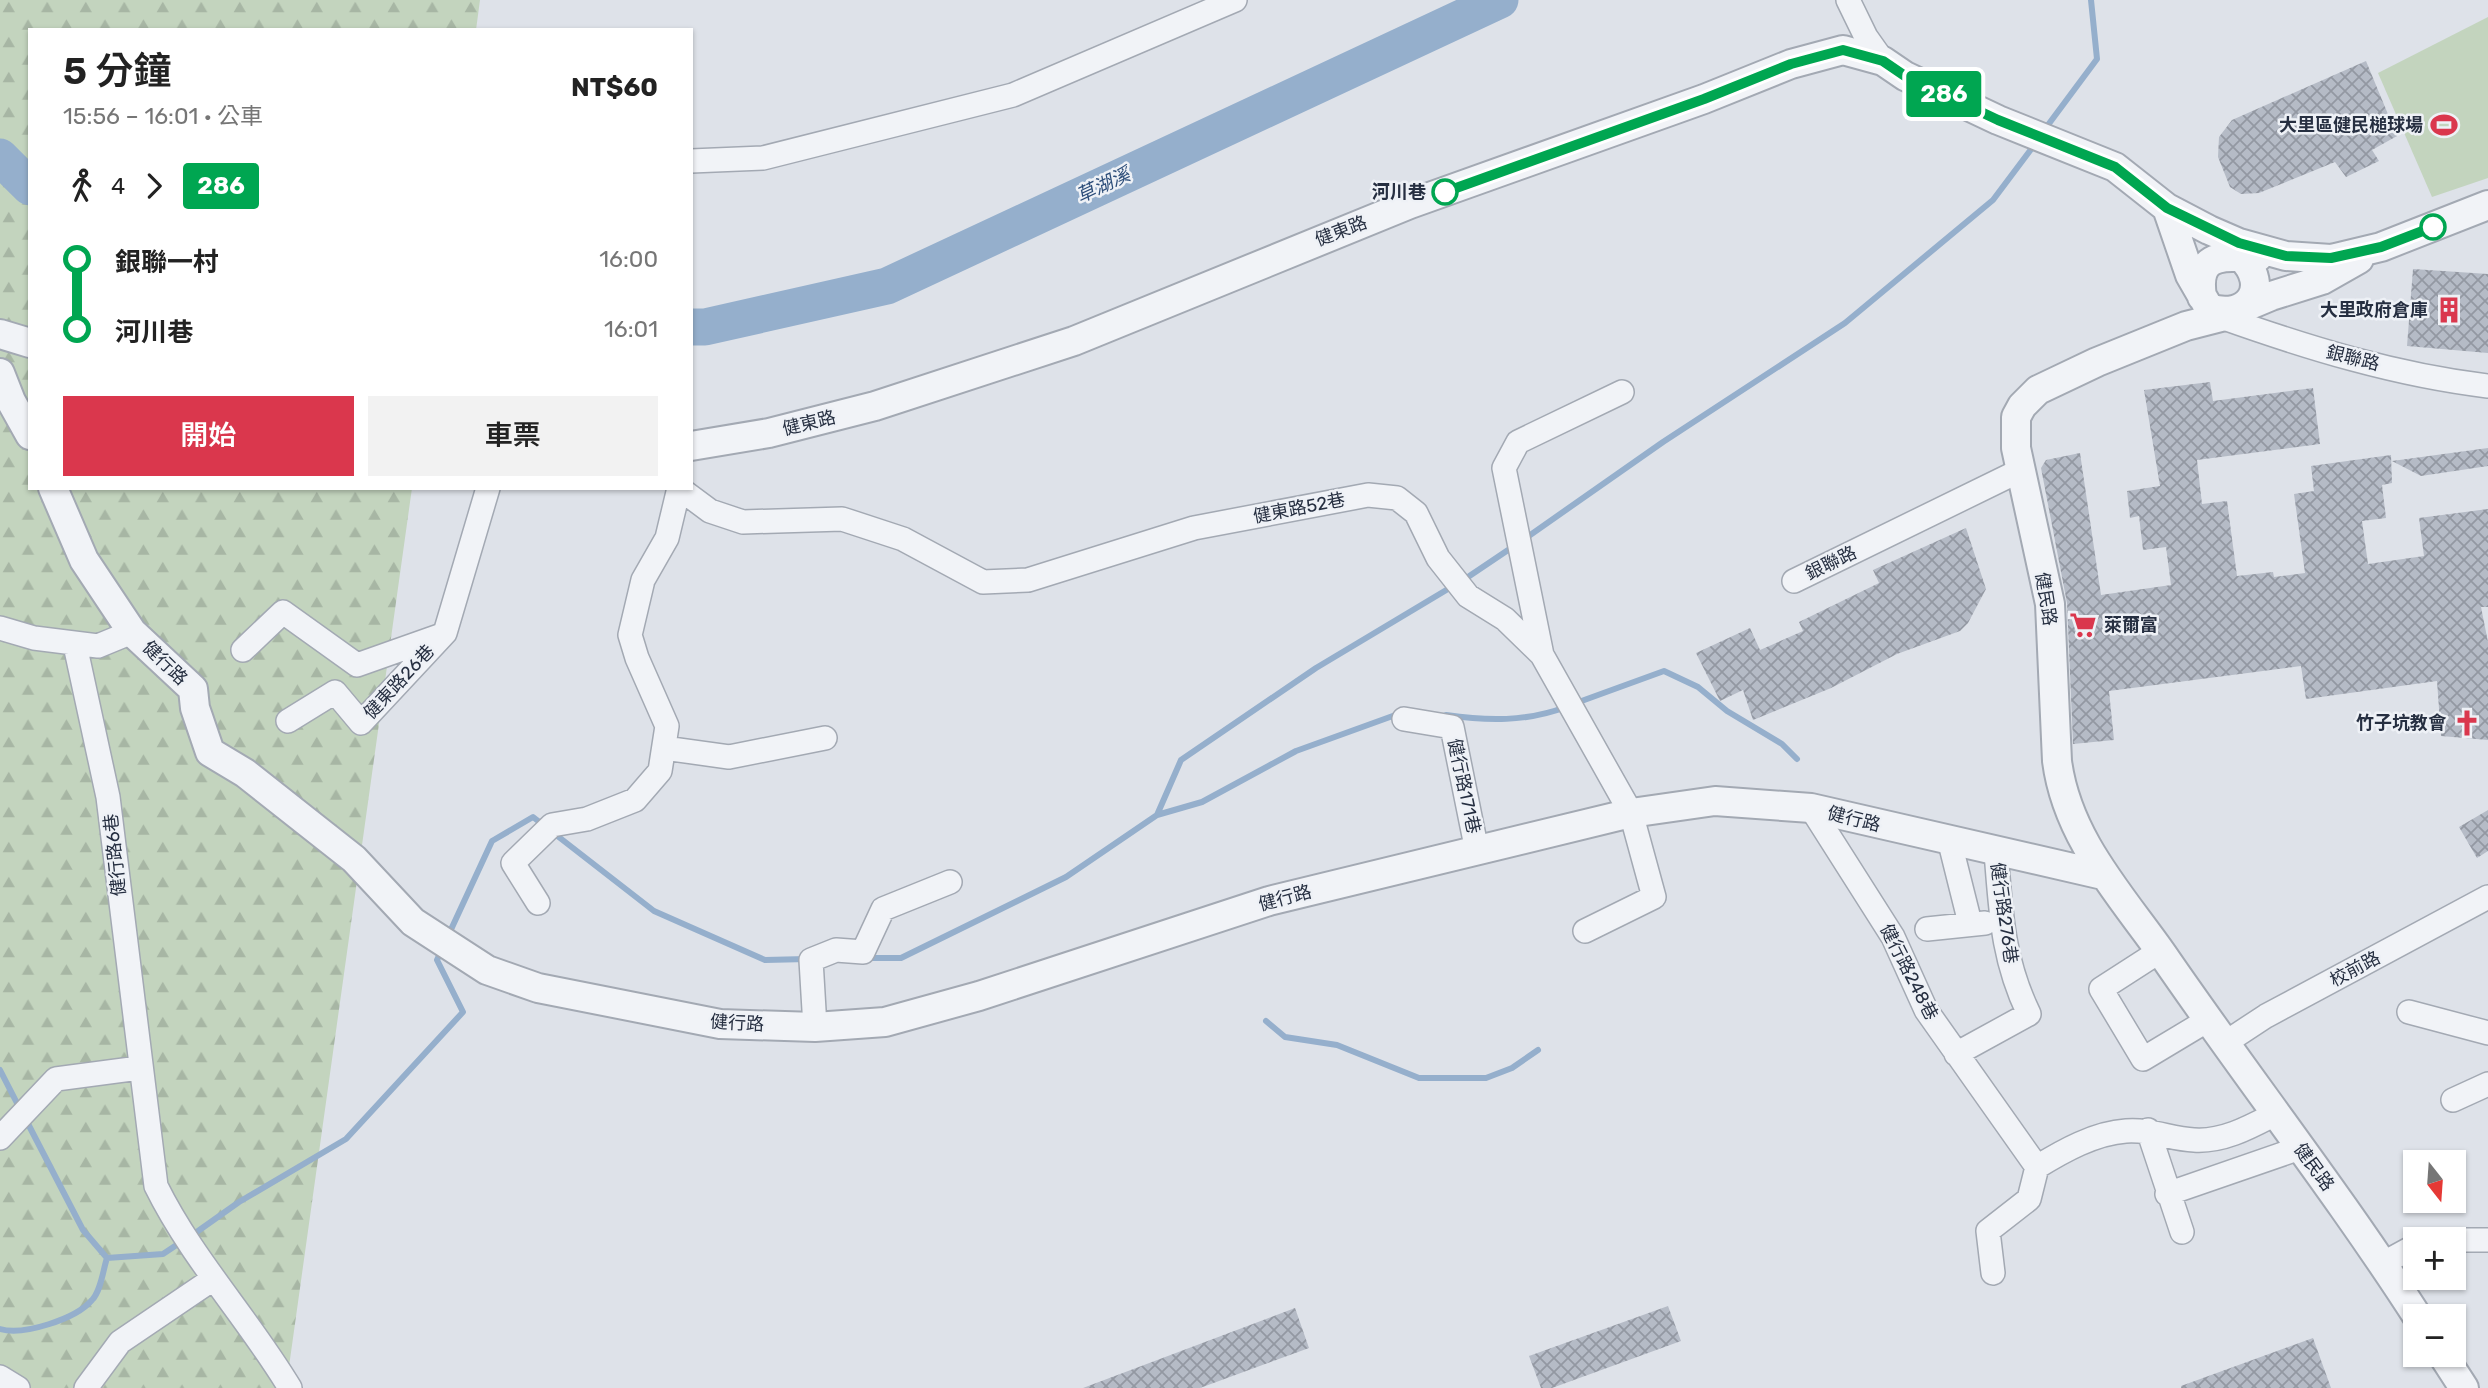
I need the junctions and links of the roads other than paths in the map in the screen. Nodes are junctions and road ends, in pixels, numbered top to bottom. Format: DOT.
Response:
graph roads {
  1 [pos="1235,0"];
  2 [pos="1853,10"];
  3 [pos="1883,61"];
  4 [pos="693,161"];
  5 [pos="2488,205"];
  6 [pos="2167,208"];
  7 [pos="2381,247"];
  8 [pos="2286,256"];
  9 [pos="2241,257"];
  10 [pos="2196,286"];
  11 [pos="2230,313"];
  12 [pos="0,334"];
  13 [pos="2159,339"];
  14 [pos="28,342"];
  15 [pos="0,373"];
  16 [pos="2488,386"];
  17 [pos="1622,392"];
  18 [pos="28,431"];
  19 [pos="693,446"];
  20 [pos="2020,471"];
  21 [pos="54,490"];
  22 [pos="487,490"];
  23 [pos="679,490"];
  24 [pos="682,490"];
  25 [pos="1794,581"];
  26 [pos="0,628"];
  27 [pos="132,632"];
  28 [pos="445,633"];
  29 [pos="75,645"];
  30 [pos="243,650"];
  31 [pos="1542,655"];
  32 [pos="1404,719"];
  33 [pos="288,721"];
  34 [pos="825,738"];
  35 [pos="664,748"];
  36 [pos="1811,808"];
  37 [pos="1631,813"];
  38 [pos="1950,842"];
  39 [pos="1477,851"];
  40 [pos="1996,852"];
  41 [pos="2103,876"];
  42 [pos="950,882"];
  43 [pos="2488,897"];
  44 [pos="538,904"];
  45 [pos="1970,923"];
  46 [pos="2002,923"];
  47 [pos="1927,929"];
  48 [pos="1585,931"];
  49 [pos="2160,951"];
  50 [pos="2409,1012"];
  51 [pos="2208,1020"];
  52 [pos="815,1027"];
  53 [pos="2488,1033"];
  54 [pos="2224,1043"];
  55 [pos="1956,1054"];
  56 [pos="139,1068"];
  57 [pos="2488,1084"];
  58 [pos="2453,1100"];
  59 [pos="2275,1114"];
  60 [pos="2148,1130"];
  61 [pos="0,1138"];
  62 [pos="2300,1148"];
  63 [pos="2037,1167"];
  64 [pos="2167,1194"];
  65 [pos="2182,1232"];
  66 [pos="2466,1240"];
  67 [pos="2488,1240"];
  68 [pos="2403,1253"];
  69 [pos="2382,1264"];
  70 [pos="1993,1273"];
  71 [pos="213,1279"];
  72 [pos="2409,1304"];
  73 [pos="2450,1367"];
  74 [pos="0,1377"];
  75 [pos="18,1388"];
  76 [pos="86,1388"];
  77 [pos="290,1388"];
  78 [pos="2464,1388"];
  1 -- 4 [label="street"];
  2 -- 3 [label="street"];
  3 -- 6 [label="street, 健東路"];
  3 -- 19 [label="street, 健東路"];
  5 -- 7 [label="street, 健東路"];
  6 -- 8 [label="street, 健東路"];
  6 -- 10 [label="street"];
  7 -- 8 [label="street, 健東路"];
  7 -- 11 [label="street, 健東路"];
  8 -- 9 [label="street, 健東路"];
  9 -- 10 [label="street, 健東路"];
  9 -- 11 [label="street"];
  10 -- 11 [label="street"];
  10 -- 13 [label="street, 健東路"];
  11 -- 13 [label="street, 健民路"];
  11 -- 16 [label="street, 銀聯路"];
  12 -- 14 [label="street"];
  13 -- 20 [label="street, 健民路"];
  15 -- 18 [label="street"];
  17 -- 31 [label="street"];
  20 -- 25 [label="street, 銀聯路"];
  20 -- 41 [label="street, 健民路"];
  21 -- 27 [label="street, 健行路"];
  22 -- 28 [label="street, 健東路26巷"];
  23 -- 35 [label="street"];
  24 -- 31 [label="street, 健東路52巷"];
  26 -- 29 [label="street"];
  27 -- 29 [label="street"];
  27 -- 52 [label="street, 健行路"];
  28 -- 30 [label="street, 健東路26巷"];
  28 -- 33 [label="street, 健東路26巷"];
  29 -- 56 [label="street, 健行路6巷"];
  31 -- 37 [label="street"];
  32 -- 39 [label="street, 健行路171巷"];
  34 -- 35 [label="street"];
  35 -- 44 [label="street"];
  36 -- 37 [label="street, 健行路"];
  36 -- 38 [label="street, 健行路"];
  36 -- 55 [label="street, 健行路248巷"];
  37 -- 39 [label="street, 健行路"];
  37 -- 48 [label="street"];
  38 -- 40 [label="street, 健行路"];
  38 -- 45 [label="street"];
  39 -- 52 [label="street, 健行路"];
  40 -- 41 [label="street, 健行路"];
  40 -- 46 [label="street, 健行路276巷"];
  41 -- 49 [label="street, 健民路"];
  42 -- 52 [label="street"];
  43 -- 54 [label="street, 校前路"];
  45 -- 46 [label="street"];
  45 -- 47 [label="street"];
  46 -- 55 [label="street, 健行路276巷"];
  49 -- 51 [label="street, 健民路"];
  49 -- 51 [label="street"];
  50 -- 53 [label="street"];
  51 -- 54 [label="street, 健民路"];
  54 -- 59 [label="street, 健民路"];
  55 -- 63 [label="street, 健行路248巷"];
  56 -- 61 [label="street"];
  56 -- 71 [label="street, 健行路6巷"];
  57 -- 58 [label="street"];
  59 -- 60 [label="street"];
  59 -- 62 [label="street, 健民路"];
  60 -- 63 [label="street"];
  60 -- 64 [label="street"];
  62 -- 64 [label="street"];
  62 -- 69 [label="street, 健民路"];
  63 -- 70 [label="street"];
  64 -- 65 [label="street"];
  66 -- 67 [label="street"];
  68 -- 69 [label="street"];
  69 -- 72 [label="street, 健民路"];
  71 -- 76 [label="street"];
  71 -- 77 [label="street, 健行路6巷"];
  73 -- 78 [label="street"];
  74 -- 75 [label="street"];
}
